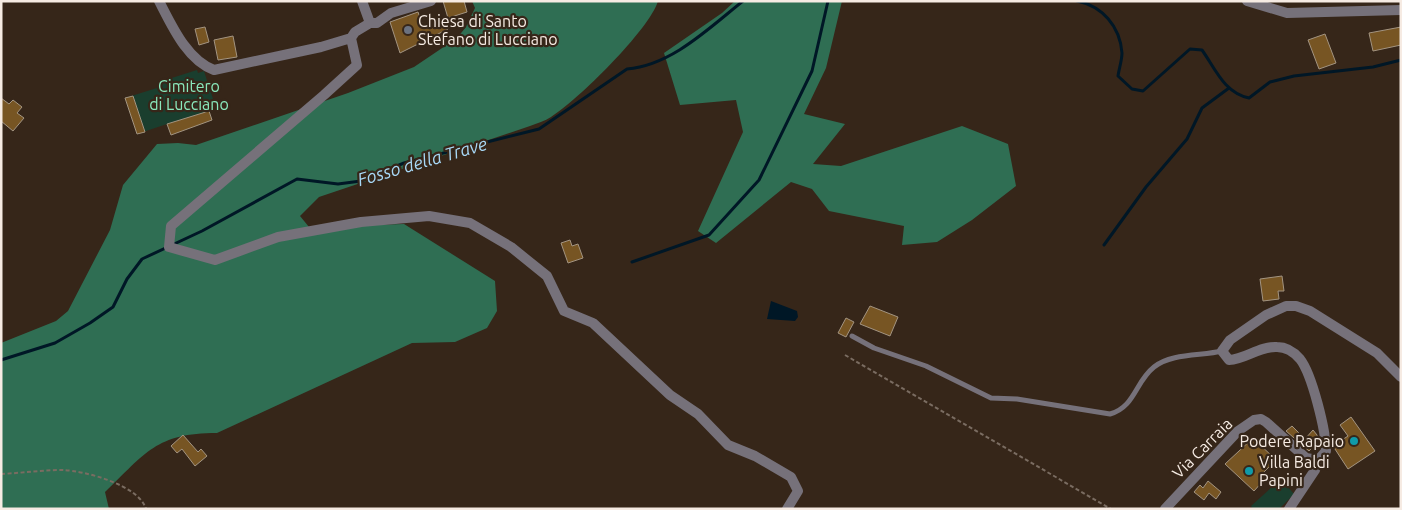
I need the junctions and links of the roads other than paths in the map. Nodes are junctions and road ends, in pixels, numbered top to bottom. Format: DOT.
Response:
graph roads {
  1 [pos="159,1"];
  2 [pos="362,1"];
  3 [pos="431,1"];
  4 [pos="1248,1"];
  5 [pos="1401,10"];
  6 [pos="370,23"];
  7 [pos="351,38"];
  8 [pos="852,336"];
  9 [pos="1222,351"];
  10 [pos="1401,377"];
  11 [pos="1318,460"];
  12 [pos="787,509"];
  13 [pos="1164,509"];
  14 [pos="1289,509"];
  1 -- 7 [label="street"];
  2 -- 6 [label="street"];
  3 -- 6 [label="street"];
  4 -- 5 [label="street"];
  6 -- 7 [label="street"];
  7 -- 12 [label="street"];
  8 -- 9 [label="lane"];
  9 -- 10 [label="street"];
  9 -- 11 [label="street"];
  11 -- 13 [label="street, Via Carraia"];
  11 -- 14 [label="street"];
}
